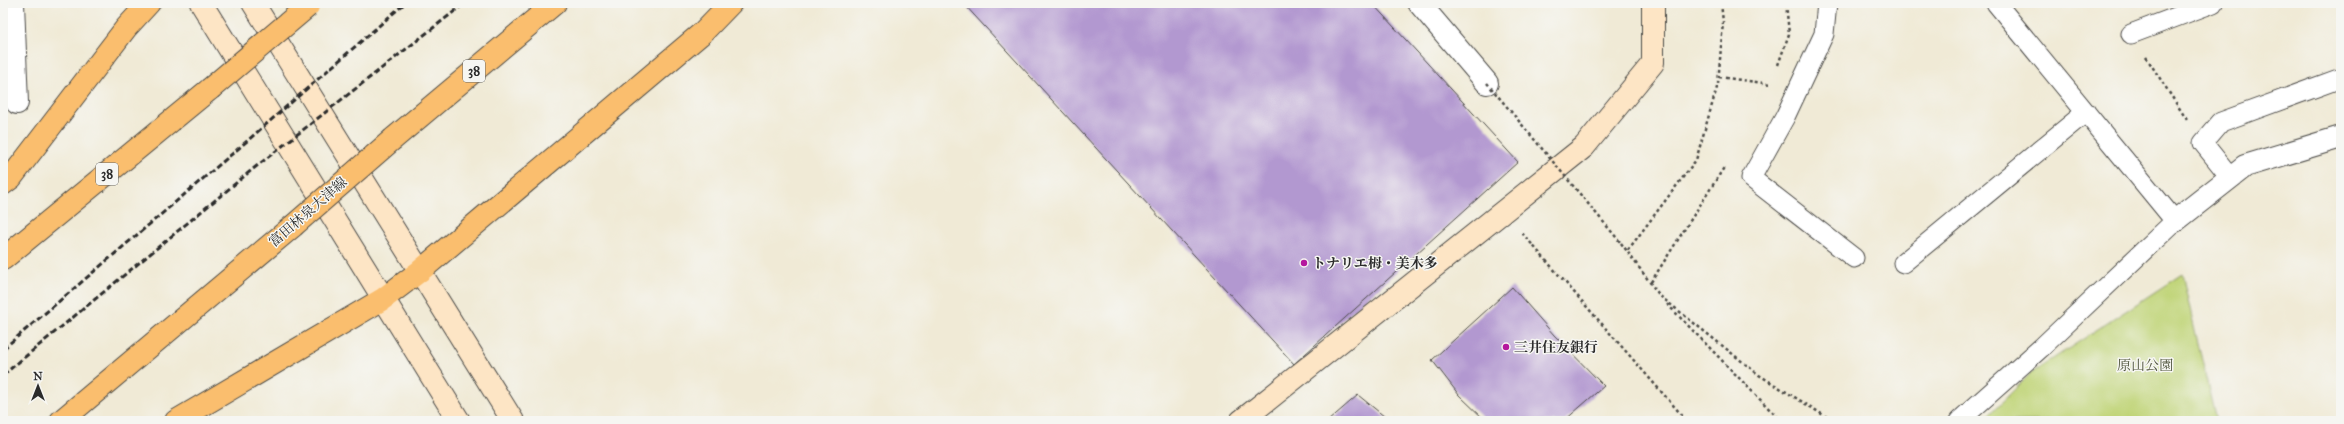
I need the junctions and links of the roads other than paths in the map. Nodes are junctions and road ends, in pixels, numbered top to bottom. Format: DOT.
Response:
graph roads {
  1 [pos="13,3"];
  2 [pos="149,3"];
  3 [pos="201,3"];
  4 [pos="252,3"];
  5 [pos="555,3"];
  6 [pos="731,3"];
  7 [pos="1418,3"];
  8 [pos="1653,3"];
  9 [pos="1827,3"];
  10 [pos="1996,3"];
  11 [pos="2213,3"];
  12 [pos="310,4"];
  13 [pos="2130,34"];
  14 [pos="2341,78"];
  15 [pos="1487,83"];
  16 [pos="17,103"];
  17 [pos="2086,112"];
  18 [pos="2341,137"];
  19 [pos="2230,178"];
  20 [pos="3,184"];
  21 [pos="2175,221"];
  22 [pos="1854,258"];
  23 [pos="3,259"];
  24 [pos="1903,263"];
  25 [pos="420,271"];
  26 [pos="383,299"];
  27 [pos="61,421"];
  28 [pos="176,421"];
  29 [pos="459,421"];
  30 [pos="512,421"];
  31 [pos="1241,421"];
  32 [pos="1959,421"];
  1 -- 16 [label="street"];
  2 -- 20 [label="main road"];
  3 -- 26 [label="street"];
  4 -- 25 [label="street"];
  5 -- 27 [label="main road, 富田林泉大津線 / 38, bridge"];
  6 -- 25 [label="main road"];
  7 -- 15 [label="street"];
  8 -- 31 [label="street"];
  9 -- 22 [label="lane"];
  10 -- 17 [label="lane"];
  11 -- 13 [label="lane"];
  12 -- 23 [label="main road, 38, bridge"];
  14 -- 19 [label="lane"];
  17 -- 21 [label="lane"];
  17 -- 24 [label="lane"];
  18 -- 19 [label="street"];
  19 -- 21 [label="street"];
  21 -- 32 [label="lane"];
  25 -- 26 [label="main road"];
  25 -- 30 [label="street"];
  26 -- 28 [label="main road"];
  26 -- 29 [label="street"];
}
